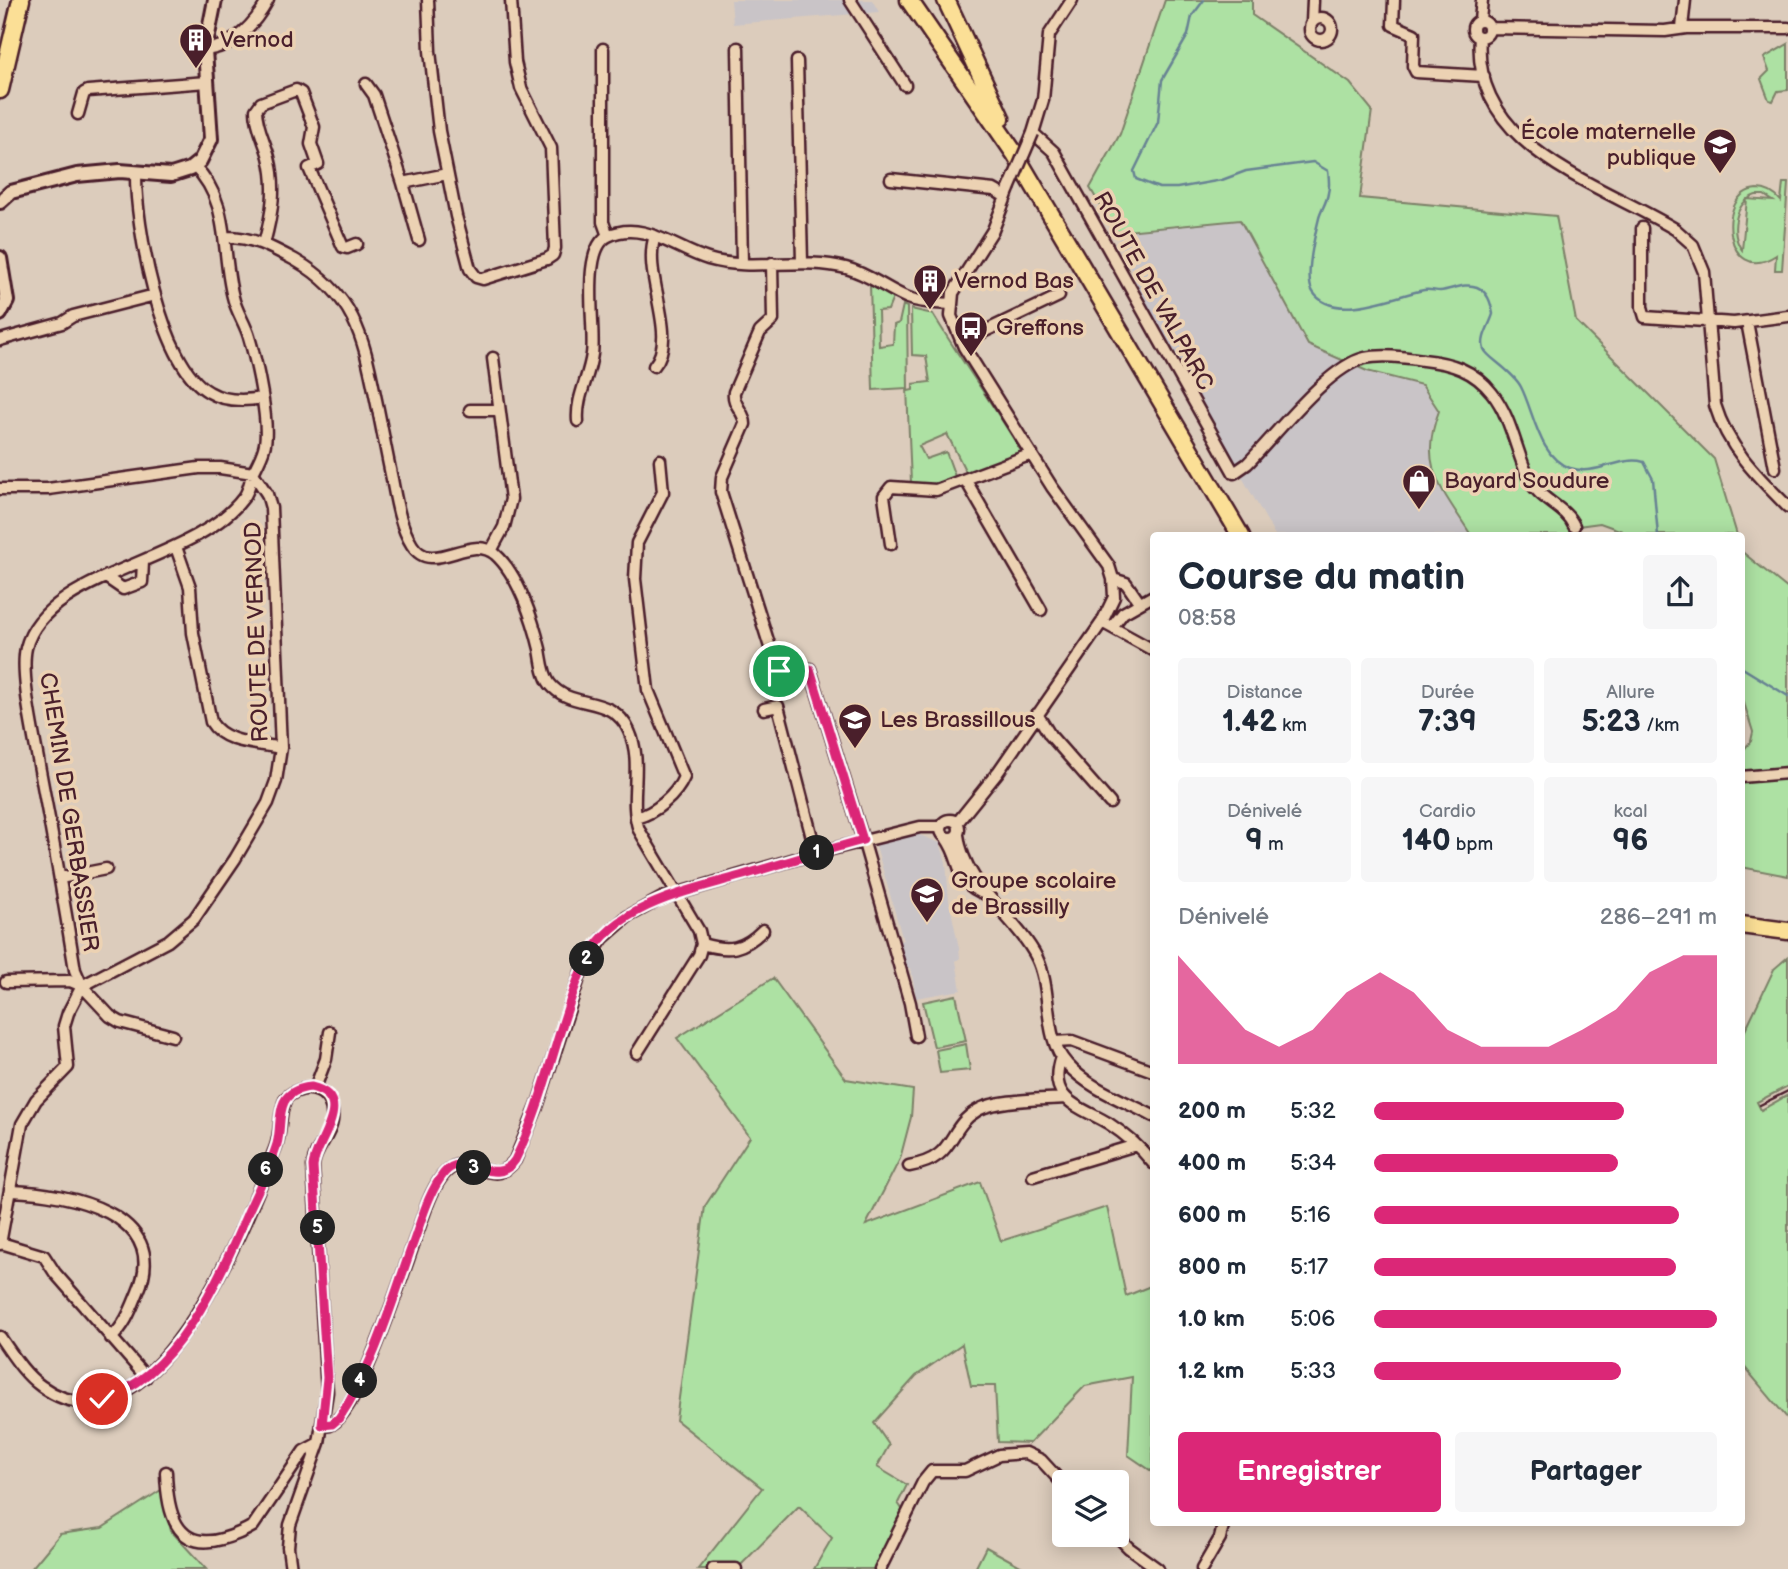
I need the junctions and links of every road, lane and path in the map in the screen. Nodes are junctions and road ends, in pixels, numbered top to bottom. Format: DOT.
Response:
graph roads {
  1 [pos="21,0"];
  2 [pos="215,0"];
  3 [pos="268,0"];
  4 [pos="428,0"];
  5 [pos="511,0"];
  6 [pos="850,0"];
  7 [pos="909,0"];
  8 [pos="946,0"];
  9 [pos="1072,0"];
  10 [pos="1313,0"];
  11 [pos="1394,0"];
  12 [pos="1482,0"];
  13 [pos="1685,0"];
  14 [pos="1480,20"];
  15 [pos="1312,22"];
  16 [pos="1489,28"];
  17 [pos="1682,28"];
  18 [pos="1788,28"];
  19 [pos="1480,37"];
  20 [pos="738,48"];
  21 [pos="603,49"];
  22 [pos="205,50"];
  23 [pos="797,61"];
  24 [pos="1484,76"];
  25 [pos="207,82"];
  26 [pos="366,84"];
  27 [pos="905,85"];
  28 [pos="0,90"];
  29 [pos="78,114"];
  30 [pos="1033,133"];
  31 [pos="194,166"];
  32 [pos="136,172"];
  33 [pos="447,174"];
  34 [pos="891,179"];
  35 [pos="403,183"];
  36 [pos="1033,183"];
  37 [pos="1008,193"];
  38 [pos="0,202"];
  39 [pos="1643,228"];
  40 [pos="608,236"];
  41 [pos="655,236"];
  42 [pos="225,237"];
  43 [pos="419,240"];
  44 [pos="264,244"];
  45 [pos="357,244"];
  46 [pos="0,258"];
  47 [pos="802,262"];
  48 [pos="772,263"];
  49 [pos="743,264"];
  50 [pos="155,295"];
  51 [pos="1059,296"];
  52 [pos="3,297"];
  53 [pos="950,304"];
  54 [pos="0,314"];
  55 [pos="1788,316"];
  56 [pos="1709,321"];
  57 [pos="1747,322"];
  58 [pos="0,340"];
  59 [pos="962,342"];
  60 [pos="493,358"];
  61 [pos="654,366"];
  62 [pos="262,398"];
  63 [pos="470,410"];
  64 [pos="499,410"];
  65 [pos="578,421"];
  66 [pos="1032,454"];
  67 [pos="660,460"];
  68 [pos="1775,468"];
  69 [pos="253,473"];
  70 [pos="965,479"];
  71 [pos="0,489"];
  72 [pos="1788,507"];
  73 [pos="1574,526"];
  74 [pos="1239,532"];
  75 [pos="891,544"];
  76 [pos="176,547"];
  77 [pos="491,551"];
  78 [pos="143,562"];
  79 [pos="107,578"];
  80 [pos="1114,579"];
  81 [pos="1150,597"];
  82 [pos="1139,602"];
  83 [pos="1041,610"];
  84 [pos="1107,624"];
  85 [pos="1150,648"];
  86 [pos="764,709"];
  87 [pos="1037,714"];
  88 [pos="281,748"];
  89 [pos="1788,773"];
  90 [pos="1745,777"];
  91 [pos="1110,803"];
  92 [pos="636,818"];
  93 [pos="957,823"];
  94 [pos="941,827"];
  95 [pos="958,835"];
  96 [pos="946,838"];
  97 [pos="863,840"];
  98 [pos="816,853"];
  99 [pos="106,869"];
  100 [pos="60,878"];
  101 [pos="677,894"];
  102 [pos="988,895"];
  103 [pos="1745,926"];
  104 [pos="763,930"];
  105 [pos="1788,931"];
  106 [pos="702,944"];
  107 [pos="6,982"];
  108 [pos="82,986"];
  109 [pos="330,1032"];
  110 [pos="173,1036"];
  111 [pos="916,1036"];
  112 [pos="1055,1042"];
  113 [pos="638,1053"];
  114 [pos="1061,1057"];
  115 [pos="1150,1070"];
  116 [pos="315,1088"];
  117 [pos="1065,1098"];
  118 [pos="1150,1114"];
  119 [pos="1136,1145"];
  120 [pos="1150,1160"];
  121 [pos="909,1166"];
  122 [pos="1033,1176"];
  123 [pos="12,1191"];
  124 [pos="0,1243"];
  125 [pos="0,1337"];
  126 [pos="111,1338"];
  127 [pos="146,1377"];
  128 [pos="322,1425"];
  129 [pos="318,1443"];
  130 [pos="166,1472"];
  131 [pos="1052,1473"];
  132 [pos="1223,1526"];
  133 [pos="1128,1547"];
  134 [pos="291,1569"];
  135 [pos="713,1569"];
  136 [pos="736,1569"];
  137 [pos="880,1569"];
  138 [pos="1158,1569"];
  139 [pos="1202,1569"];
  1 -- 28 [label="highway"];
  2 -- 22 [label="street"];
  3 -- 22 [label="street"];
  4 -- 33 [label="street"];
  5 -- 33 [label="street"];
  6 -- 27 [label="street"];
  7 -- 36 [label="highway"];
  8 -- 36 [label="highway"];
  9 -- 30 [label="street"];
  10 -- 15 [label="street"];
  11 -- 24 [label="street"];
  12 -- 14 [label="street"];
  13 -- 17 [label="street"];
  14 -- 16 [label="street"];
  14 -- 19 [label="street"];
  16 -- 17 [label="street"];
  16 -- 19 [label="street"];
  17 -- 18 [label="street"];
  19 -- 24 [label="street"];
  20 -- 49 [label="street"];
  21 -- 40 [label="street"];
  22 -- 25 [label="street"];
  23 -- 47 [label="street"];
  24 -- 56 [label="street"];
  25 -- 29 [label="street"];
  25 -- 31 [label="street"];
  26 -- 35 [label="street"];
  30 -- 37 [label="street, bridge"];
  30 -- 73 [label="street, ROUTE DE VALPARC"];
  31 -- 32 [label="street"];
  31 -- 42 [label="street"];
  32 -- 38 [label="street"];
  32 -- 50 [label="street"];
  33 -- 35 [label="street"];
  34 -- 37 [label="street"];
  35 -- 43 [label="street"];
  36 -- 74 [label="highway"];
  37 -- 53 [label="street"];
  39 -- 56 [label="street"];
  40 -- 41 [label="street"];
  40 -- 65 [label="street"];
  41 -- 49 [label="street"];
  41 -- 61 [label="street"];
  42 -- 44 [label="street"];
  42 -- 62 [label="street"];
  44 -- 45 [label="street"];
  44 -- 77 [label="street"];
  46 -- 52 [label="street"];
  47 -- 48 [label="street"];
  47 -- 53 [label="street"];
  48 -- 49 [label="street"];
  48 -- 97 [label="street"];
  50 -- 58 [label="street"];
  50 -- 62 [label="street"];
  51 -- 59 [label="street"];
  52 -- 54 [label="street"];
  53 -- 59 [label="street"];
  55 -- 57 [label="street"];
  56 -- 57 [label="street"];
  56 -- 72 [label="street"];
  57 -- 68 [label="street"];
  59 -- 66 [label="street"];
  60 -- 64 [label="street"];
  62 -- 69 [label="street"];
  63 -- 64 [label="street"];
  64 -- 77 [label="street"];
  66 -- 70 [label="street"];
  66 -- 80 [label="street"];
  67 -- 92 [label="street"];
  69 -- 71 [label="street"];
  69 -- 76 [label="street, CHEMIN DE GERBASSIER"];
  69 -- 88 [label="street, ROUTE DE VERNOD"];
  70 -- 75 [label="street"];
  70 -- 83 [label="street"];
  76 -- 78 [label="street, CHEMIN DE GERBASSIER"];
  76 -- 88 [label="street"];
  77 -- 92 [label="street"];
  78 -- 79 [label="street, CHEMIN DE GERBASSIER"];
  78 -- 79 [label="street"];
  79 -- 100 [label="street, CHEMIN DE GERBASSIER"];
  80 -- 82 [label="street"];
  80 -- 84 [label="street"];
  81 -- 82 [label="street"];
  82 -- 84 [label="street"];
  84 -- 85 [label="street"];
  84 -- 87 [label="street"];
  86 -- 98 [label="street"];
  87 -- 91 [label="street"];
  87 -- 93 [label="street"];
  88 -- 108 [label="street, ROUTE DE VERNOD"];
  89 -- 90 [label="street"];
  92 -- 101 [label="street"];
  93 -- 94 [label="street"];
  93 -- 95 [label="street"];
  94 -- 96 [label="street"];
  94 -- 97 [label="street"];
  95 -- 96 [label="street"];
  95 -- 102 [label="street"];
  96 -- 102 [label="street"];
  97 -- 98 [label="street"];
  97 -- 111 [label="street"];
  98 -- 101 [label="street"];
  99 -- 100 [label="street"];
  100 -- 108 [label="street, CHEMIN DE GERBASSIER"];
  101 -- 106 [label="street"];
  101 -- 128 [label="street"];
  102 -- 112 [label="street"];
  103 -- 105 [label="highway"];
  104 -- 106 [label="street"];
  106 -- 113 [label="street"];
  107 -- 108 [label="street"];
  108 -- 110 [label="street"];
  108 -- 123 [label="street"];
  109 -- 116 [label="street"];
  112 -- 114 [label="street"];
  112 -- 115 [label="street"];
  114 -- 117 [label="street"];
  114 -- 118 [label="street"];
  116 -- 127 [label="street"];
  116 -- 128 [label="street"];
  117 -- 119 [label="street"];
  117 -- 121 [label="street"];
  119 -- 120 [label="street"];
  119 -- 122 [label="street"];
  123 -- 124 [label="street"];
  123 -- 126 [label="street"];
  124 -- 126 [label="street"];
  125 -- 127 [label="street"];
  126 -- 127 [label="street"];
  128 -- 129 [label="street"];
  129 -- 130 [label="street"];
  129 -- 134 [label="street"];
  131 -- 137 [label="street"];
  132 -- 139 [label="street"];
  133 -- 138 [label="street"];
  135 -- 136 [label="street"];
}
